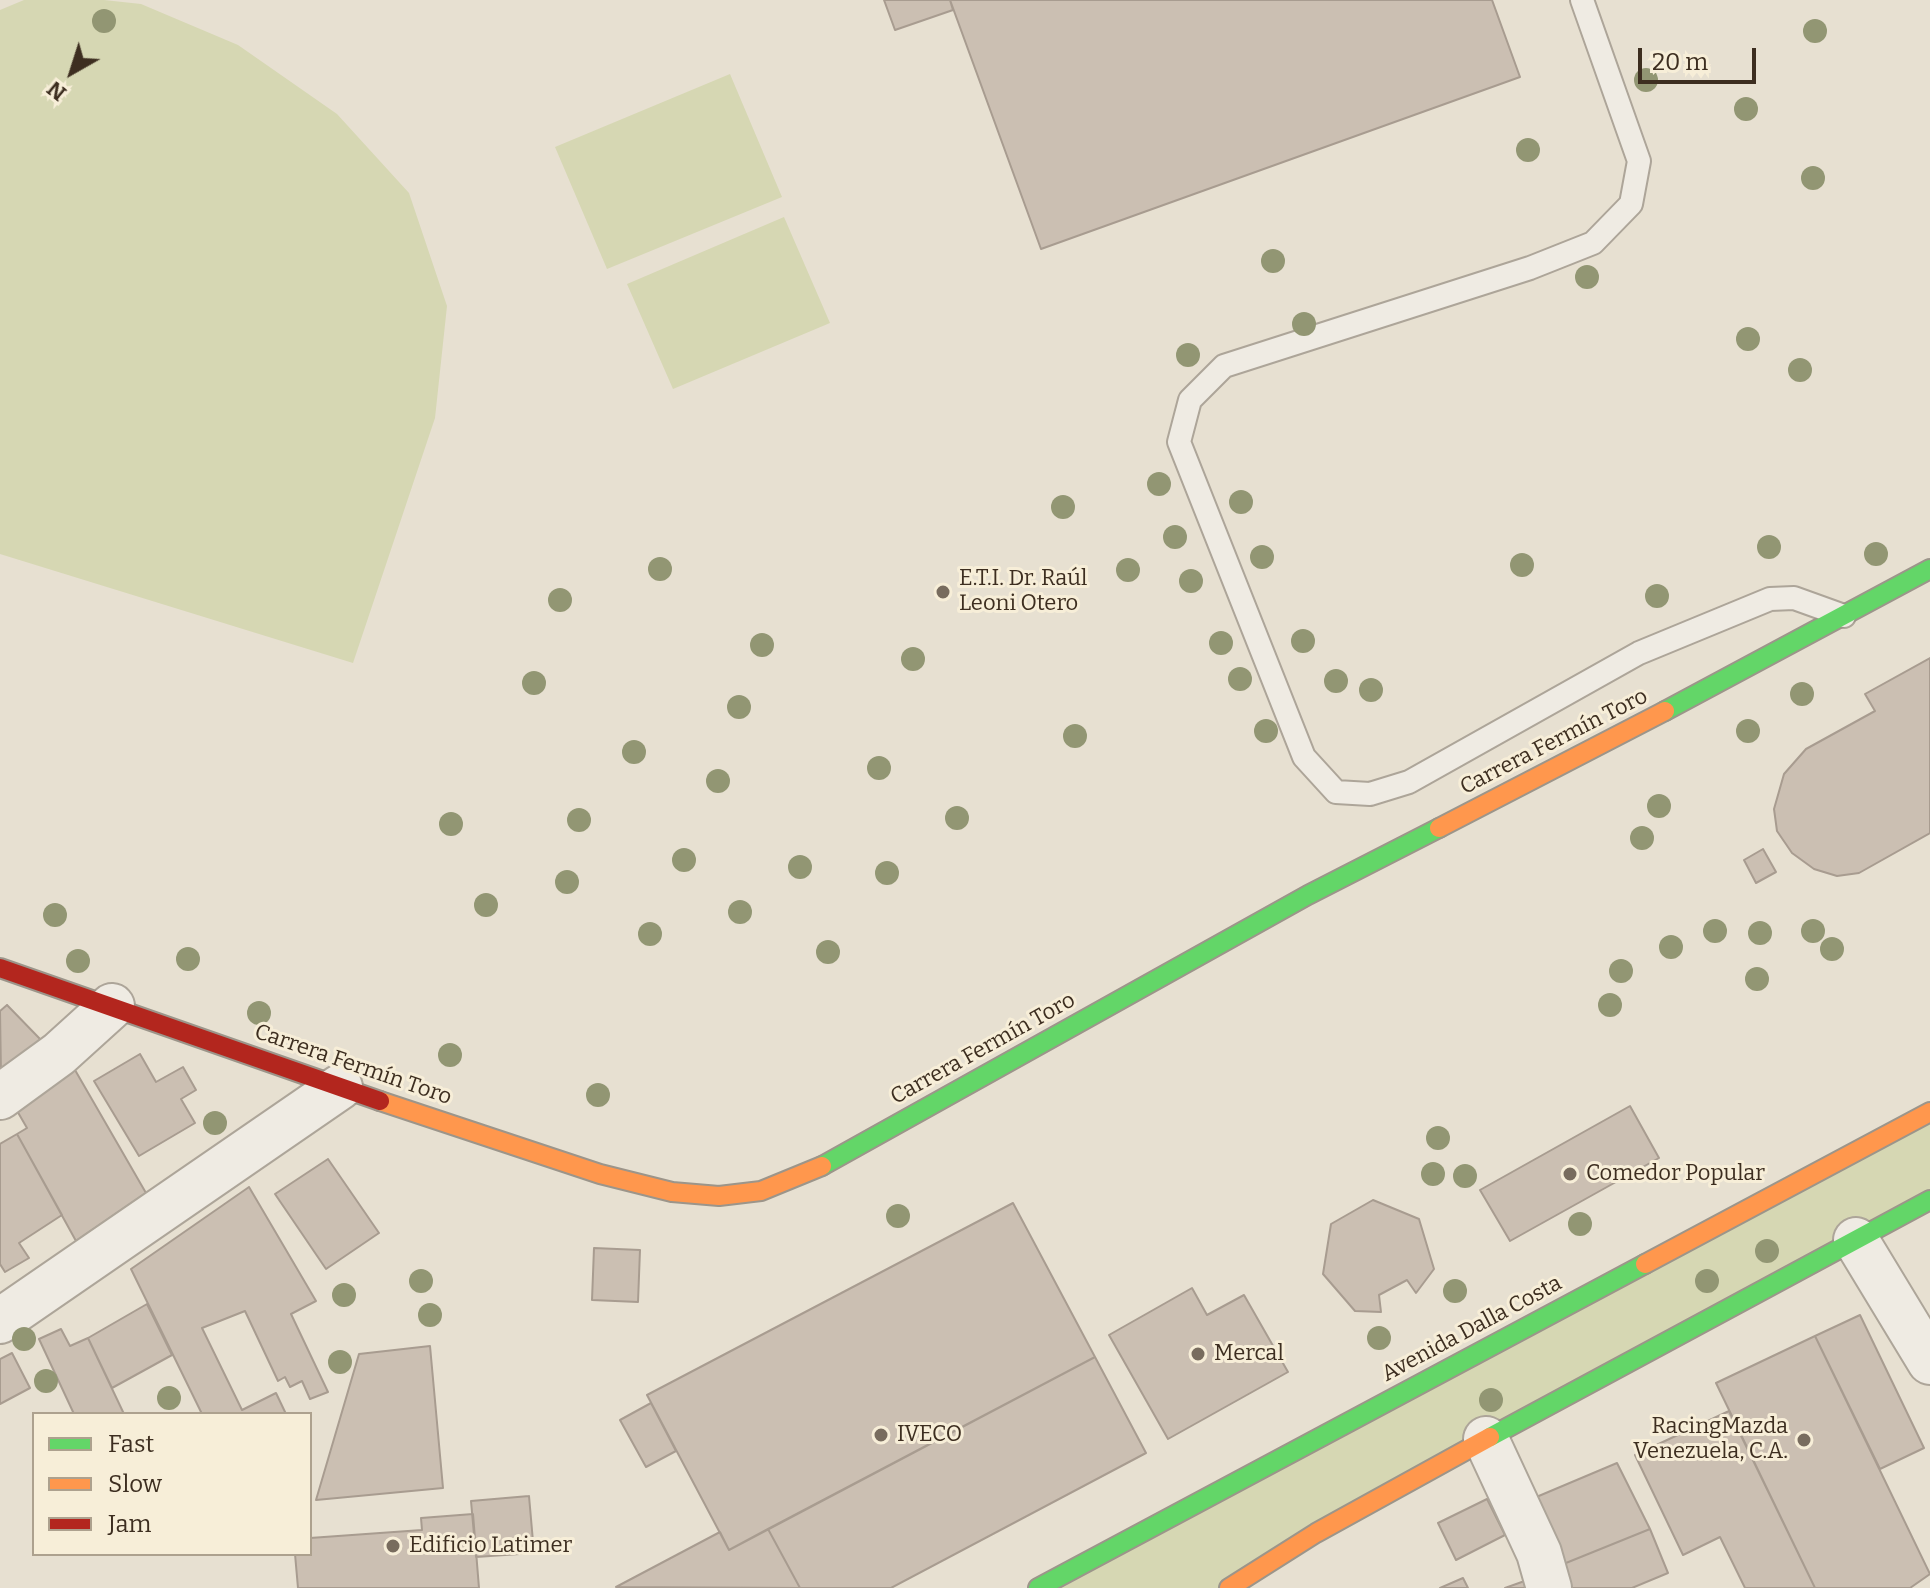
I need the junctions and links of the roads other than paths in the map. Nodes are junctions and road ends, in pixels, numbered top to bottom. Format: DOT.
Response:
graph roads {
  1 [pos="1582,0"];
  2 [pos="1930,569"];
  3 [pos="1844,616"];
  4 [pos="0,968"];
  5 [pos="112,1006"];
  6 [pos="340,1087"];
  7 [pos="0,1097"];
  8 [pos="1930,1112"];
  9 [pos="1930,1200"];
  10 [pos="1856,1240"];
  11 [pos="0,1321"];
  12 [pos="1930,1362"];
  13 [pos="1486,1439"];
  14 [pos="1038,1588"];
  15 [pos="1229,1588"];
  16 [pos="1549,1588"];
  1 -- 3 [label="lane"];
  2 -- 3 [label="street, Carrera Fermín Toro"];
  3 -- 6 [label="street, Carrera Fermín Toro"];
  4 -- 5 [label="street, Carrera Fermín Toro"];
  5 -- 6 [label="street, Carrera Fermín Toro"];
  5 -- 7 [label="street"];
  6 -- 11 [label="street"];
  8 -- 14 [label="street, Avenida Dalla Costa"];
  9 -- 10 [label="street"];
  10 -- 12 [label="street"];
  10 -- 13 [label="street"];
  13 -- 15 [label="street"];
  13 -- 16 [label="street"];
}
